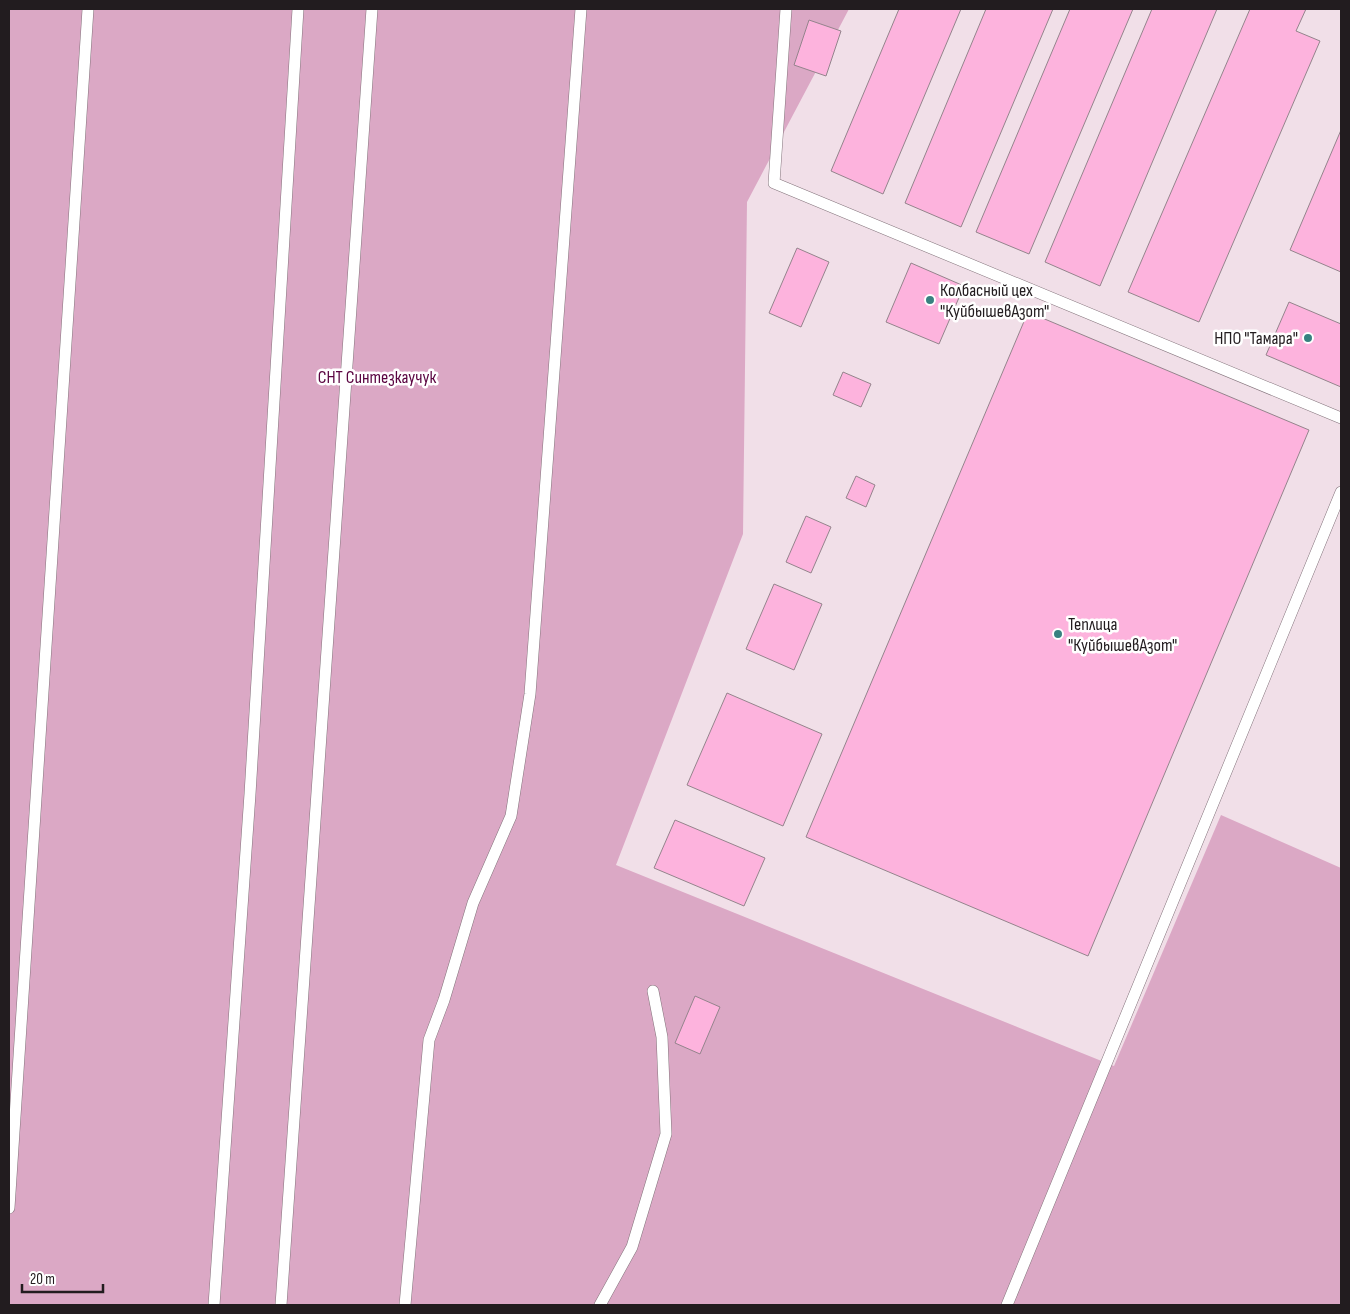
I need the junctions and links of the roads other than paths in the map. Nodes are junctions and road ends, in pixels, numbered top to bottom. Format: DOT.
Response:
graph roads {
  1 [pos="88,9"];
  2 [pos="298,9"];
  3 [pos="372,9"];
  4 [pos="581,9"];
  5 [pos="786,9"];
  6 [pos="1341,418"];
  7 [pos="1341,492"];
  8 [pos="653,990"];
  9 [pos="9,1208"];
  10 [pos="214,1305"];
  11 [pos="281,1305"];
  12 [pos="404,1305"];
  13 [pos="600,1305"];
  14 [pos="1007,1305"];
  1 -- 9 [label="lane"];
  2 -- 10 [label="lane"];
  3 -- 11 [label="lane"];
  4 -- 12 [label="lane"];
  5 -- 6 [label="lane"];
  7 -- 14 [label="lane"];
  8 -- 13 [label="lane"];
}
